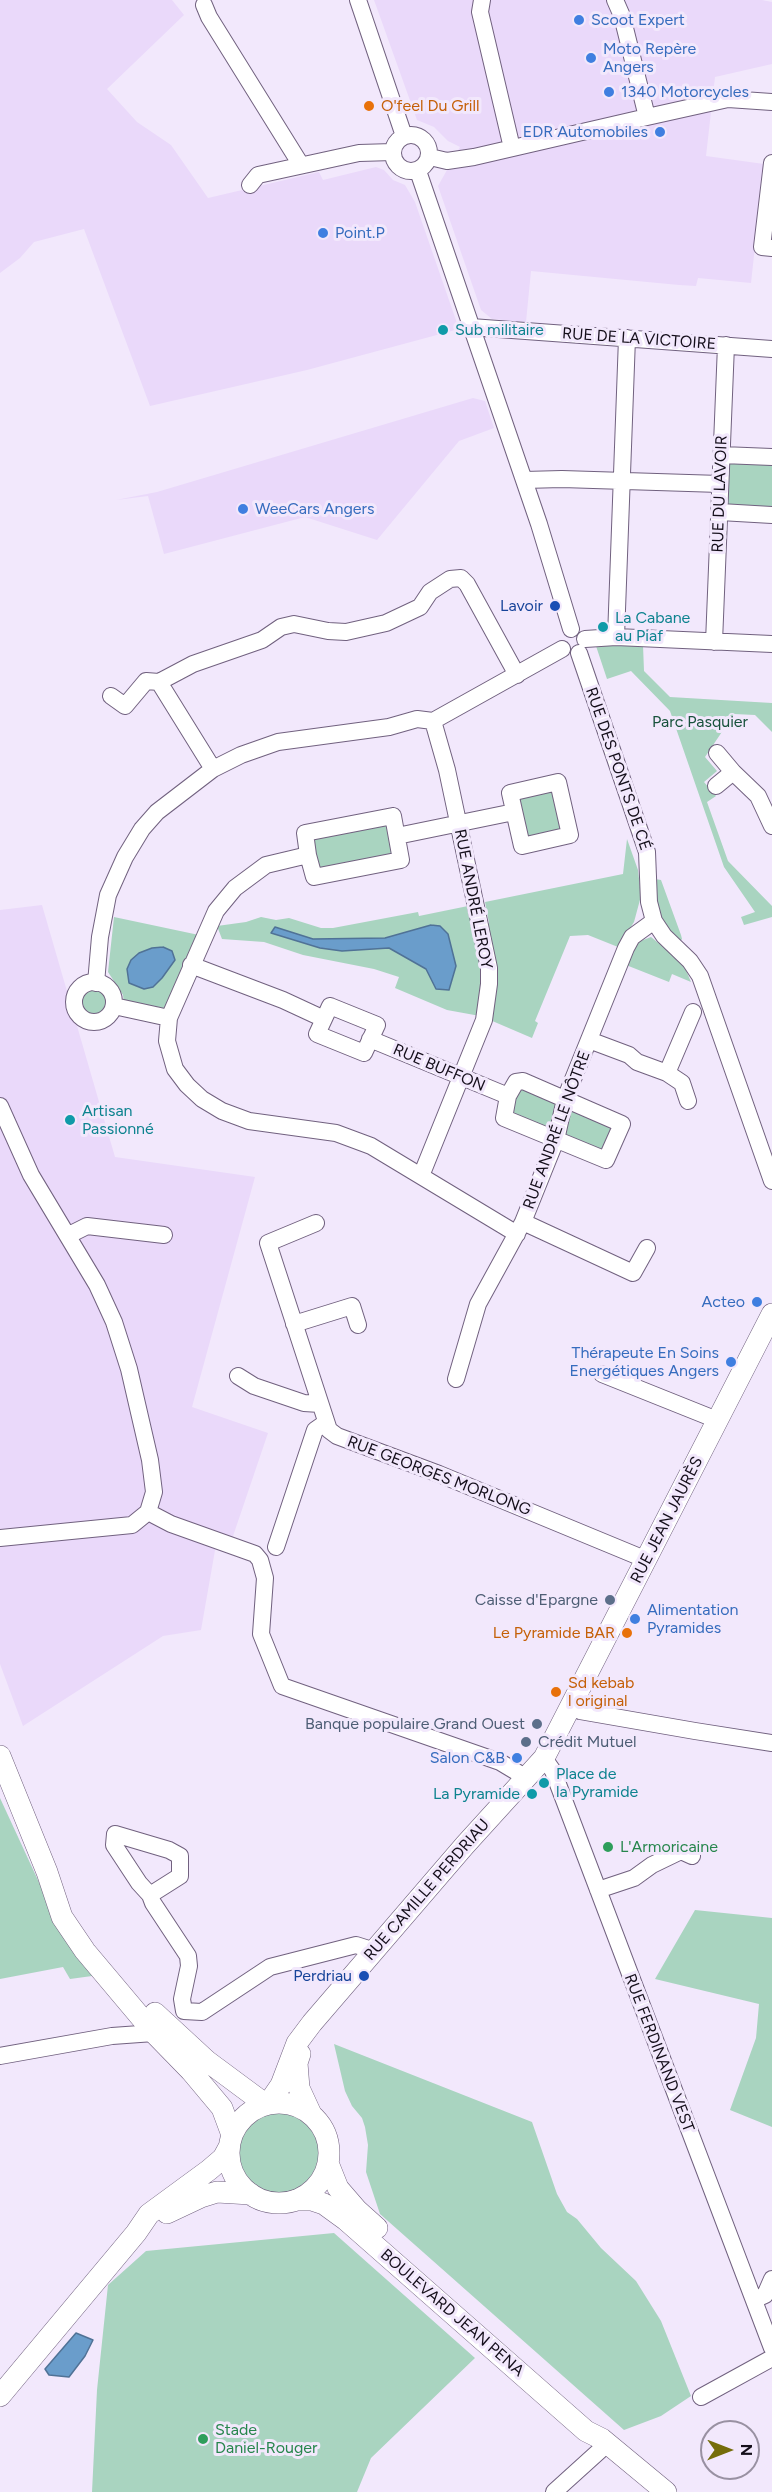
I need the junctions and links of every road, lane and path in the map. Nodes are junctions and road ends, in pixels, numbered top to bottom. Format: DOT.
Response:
graph roads {
  1 [pos="358,0"];
  2 [pos="482,0"];
  3 [pos="615,0"];
  4 [pos="204,5"];
  5 [pos="772,102"];
  6 [pos="647,117"];
  7 [pos="404,136"];
  8 [pos="512,148"];
  9 [pos="393,152"];
  10 [pos="430,157"];
  11 [pos="772,163"];
  12 [pos="301,165"];
  13 [pos="418,171"];
  14 [pos="250,185"];
  15 [pos="772,248"];
  16 [pos="471,327"];
  17 [pos="627,338"];
  18 [pos="726,345"];
  19 [pos="772,349"];
  20 [pos="722,455"];
  21 [pos="772,457"];
  22 [pos="524,480"];
  23 [pos="623,482"];
  24 [pos="720,484"];
  25 [pos="720,512"];
  26 [pos="772,515"];
  27 [pos="571,629"];
  28 [pos="616,637"];
  29 [pos="714,642"];
  30 [pos="772,644"];
  31 [pos="582,646"];
  32 [pos="562,649"];
  33 [pos="517,675"];
  34 [pos="159,682"];
  35 [pos="111,696"];
  36 [pos="433,721"];
  37 [pos="717,753"];
  38 [pos="213,769"];
  39 [pos="734,772"];
  40 [pos="716,786"];
  41 [pos="514,812"];
  42 [pos="458,824"];
  43 [pos="772,826"];
  44 [pos="397,836"];
  45 [pos="308,855"];
  46 [pos="654,921"];
  47 [pos="191,965"];
  48 [pos="96,983"];
  49 [pos="114,1006"];
  50 [pos="693,1012"];
  51 [pos="169,1018"];
  52 [pos="324,1019"];
  53 [pos="370,1039"];
  54 [pos="589,1040"];
  55 [pos="667,1073"];
  56 [pos="460,1076"];
  57 [pos="508,1096"];
  58 [pos="565,1099"];
  59 [pos="688,1101"];
  60 [pos="0,1106"];
  61 [pos="556,1140"];
  62 [pos="421,1176"];
  63 [pos="772,1181"];
  64 [pos="316,1223"];
  65 [pos="520,1228"];
  66 [pos="69,1235"];
  67 [pos="164,1235"];
  68 [pos="646,1248"];
  69 [pos="772,1314"];
  70 [pos="294,1324"];
  71 [pos="358,1325"];
  72 [pos="602,1374"];
  73 [pos="238,1376"];
  74 [pos="456,1379"];
  75 [pos="320,1404"];
  76 [pos="717,1420"];
  77 [pos="325,1423"];
  78 [pos="148,1512"];
  79 [pos="0,1538"];
  80 [pos="276,1547"];
  81 [pos="647,1560"];
  82 [pos="571,1707"];
  83 [pos="772,1743"];
  84 [pos="0,1756"];
  85 [pos="544,1758"];
  86 [pos="525,1776"];
  87 [pos="692,1856"];
  88 [pos="47,1872"];
  89 [pos="598,1890"];
  90 [pos="150,1895"];
  91 [pos="375,1951"];
  92 [pos="138,2014"];
  93 [pos="312,2023"];
  94 [pos="160,2030"];
  95 [pos="112,2036"];
  96 [pos="0,2056"];
  97 [pos="267,2104"];
  98 [pos="311,2114"];
  99 [pos="231,2141"];
  100 [pos="328,2163"];
  101 [pos="251,2194"];
  102 [pos="296,2200"];
  103 [pos="136,2233"];
  104 [pos="772,2279"];
  105 [pos="754,2300"];
  106 [pos="772,2348"];
  107 [pos="772,2358"];
  108 [pos="0,2396"];
  109 [pos="701,2397"];
  110 [pos="604,2441"];
  111 [pos="554,2492"];
  112 [pos="666,2492"];
  1 -- 7 [label="street"];
  2 -- 8 [label="street"];
  3 -- 6 [label="street"];
  4 -- 12 [label="street"];
  5 -- 6 [label="street"];
  6 -- 8 [label="street"];
  7 -- 9 [label="street"];
  7 -- 10 [label="street"];
  8 -- 10 [label="street"];
  9 -- 12 [label="street"];
  9 -- 13 [label="street"];
  10 -- 13 [label="street"];
  11 -- 15 [label="street"];
  12 -- 14 [label="street"];
  13 -- 16 [label="street"];
  16 -- 17 [label="street, RUE DE LA VICTOIRE"];
  16 -- 22 [label="street"];
  17 -- 18 [label="street, RUE DE LA VICTOIRE"];
  17 -- 23 [label="street"];
  18 -- 19 [label="street, RUE DE LA VICTOIRE"];
  18 -- 20 [label="street, RUE DU LAVOIR"];
  20 -- 21 [label="street"];
  20 -- 24 [label="street, RUE DU LAVOIR"];
  22 -- 23 [label="street"];
  22 -- 27 [label="street"];
  23 -- 24 [label="street"];
  23 -- 28 [label="street"];
  24 -- 25 [label="street, RUE DU LAVOIR"];
  25 -- 26 [label="street"];
  25 -- 29 [label="street, RUE DU LAVOIR"];
  27 -- 31 [label="street"];
  27 -- 32 [label="street"];
  28 -- 29 [label="street"];
  28 -- 31 [label="street"];
  29 -- 30 [label="street"];
  31 -- 32 [label="street"];
  31 -- 46 [label="street, RUE DES PONTS DE CÉ"];
  32 -- 33 [label="street"];
  33 -- 34 [label="street"];
  33 -- 36 [label="street"];
  34 -- 35 [label="street"];
  34 -- 38 [label="street"];
  36 -- 38 [label="street"];
  36 -- 42 [label="street, RUE ANDRÉ LEROY"];
  37 -- 39 [label="street"];
  38 -- 48 [label="street"];
  39 -- 40 [label="street"];
  39 -- 43 [label="street"];
  41 -- 42 [label="street"];
  42 -- 44 [label="street"];
  42 -- 56 [label="street, RUE ANDRÉ LEROY"];
  44 -- 45 [label="street"];
  44 -- 45 [label="street"];
  45 -- 47 [label="street"];
  46 -- 54 [label="street, RUE ANDRÉ LE NÔTRE"];
  46 -- 63 [label="street, RUE DES PONTS DE CÉ"];
  47 -- 51 [label="street"];
  47 -- 52 [label="street"];
  48 -- 49 [label="street"];
  48 -- 49 [label="street"];
  49 -- 51 [label="street"];
  50 -- 55 [label="street"];
  51 -- 62 [label="street"];
  52 -- 53 [label="street"];
  52 -- 53 [label="street"];
  53 -- 56 [label="street, RUE BUFFON"];
  54 -- 55 [label="street"];
  54 -- 58 [label="street, RUE ANDRÉ LE NÔTRE"];
  55 -- 59 [label="street"];
  56 -- 57 [label="street, RUE BUFFON"];
  56 -- 62 [label="street, RUE ANDRÉ LEROY"];
  57 -- 58 [label="street"];
  57 -- 61 [label="street"];
  58 -- 61 [label="street, RUE ANDRÉ LE NÔTRE"];
  58 -- 61 [label="street"];
  60 -- 66 [label="street"];
  61 -- 65 [label="street, RUE ANDRÉ LE NÔTRE"];
  62 -- 65 [label="street"];
  64 -- 70 [label="street"];
  65 -- 68 [label="street"];
  65 -- 74 [label="street, RUE ANDRÉ LE NÔTRE"];
  66 -- 67 [label="street"];
  66 -- 78 [label="street"];
  69 -- 76 [label="main road, RUE JEAN JAURÈS"];
  70 -- 71 [label="street"];
  70 -- 75 [label="street"];
  72 -- 76 [label="street"];
  73 -- 75 [label="street"];
  75 -- 77 [label="street"];
  76 -- 81 [label="main road, RUE JEAN JAURÈS"];
  77 -- 80 [label="street"];
  77 -- 81 [label="street, RUE GEORGES MORLONG"];
  78 -- 79 [label="street"];
  78 -- 86 [label="street"];
  81 -- 82 [label="main road, RUE JEAN JAURÈS"];
  82 -- 83 [label="street"];
  82 -- 85 [label="main road, RUE JEAN JAURÈS"];
  84 -- 88 [label="main road"];
  85 -- 86 [label="main road, RUE CAMILLE PERDRIAU"];
  85 -- 89 [label="street, RUE FERDINAND VEST"];
  86 -- 91 [label="main road, RUE CAMILLE PERDRIAU"];
  87 -- 89 [label="street"];
  88 -- 92 [label="main road"];
  88 -- 94 [label="main road"];
  89 -- 105 [label="street, RUE FERDINAND VEST"];
  90 -- 91 [label="street"];
  91 -- 93 [label="main road, RUE CAMILLE PERDRIAU"];
  92 -- 94 [label="main road"];
  92 -- 95 [label="street"];
  93 -- 97 [label="main road, RUE CAMILLE PERDRIAU"];
  93 -- 98 [label="main road, RUE CAMILLE PERDRIAU"];
  94 -- 95 [label="street"];
  94 -- 97 [label="main road"];
  94 -- 99 [label="main road"];
  95 -- 96 [label="street"];
  97 -- 98 [label="main road"];
  97 -- 99 [label="main road"];
  98 -- 100 [label="main road"];
  99 -- 101 [label="main road"];
  99 -- 103 [label="main road"];
  100 -- 102 [label="main road"];
  100 -- 110 [label="main road, BOULEVARD JEAN PENA"];
  101 -- 102 [label="main road"];
  101 -- 103 [label="main road"];
  102 -- 110 [label="main road, BOULEVARD JEAN PENA"];
  103 -- 108 [label="main road"];
  104 -- 105 [label="street"];
  105 -- 106 [label="street, RUE FERDINAND VEST"];
  107 -- 109 [label="street"];
  110 -- 111 [label="street"];
  110 -- 112 [label="main road, BOULEVARD JEAN PENA"];
}
